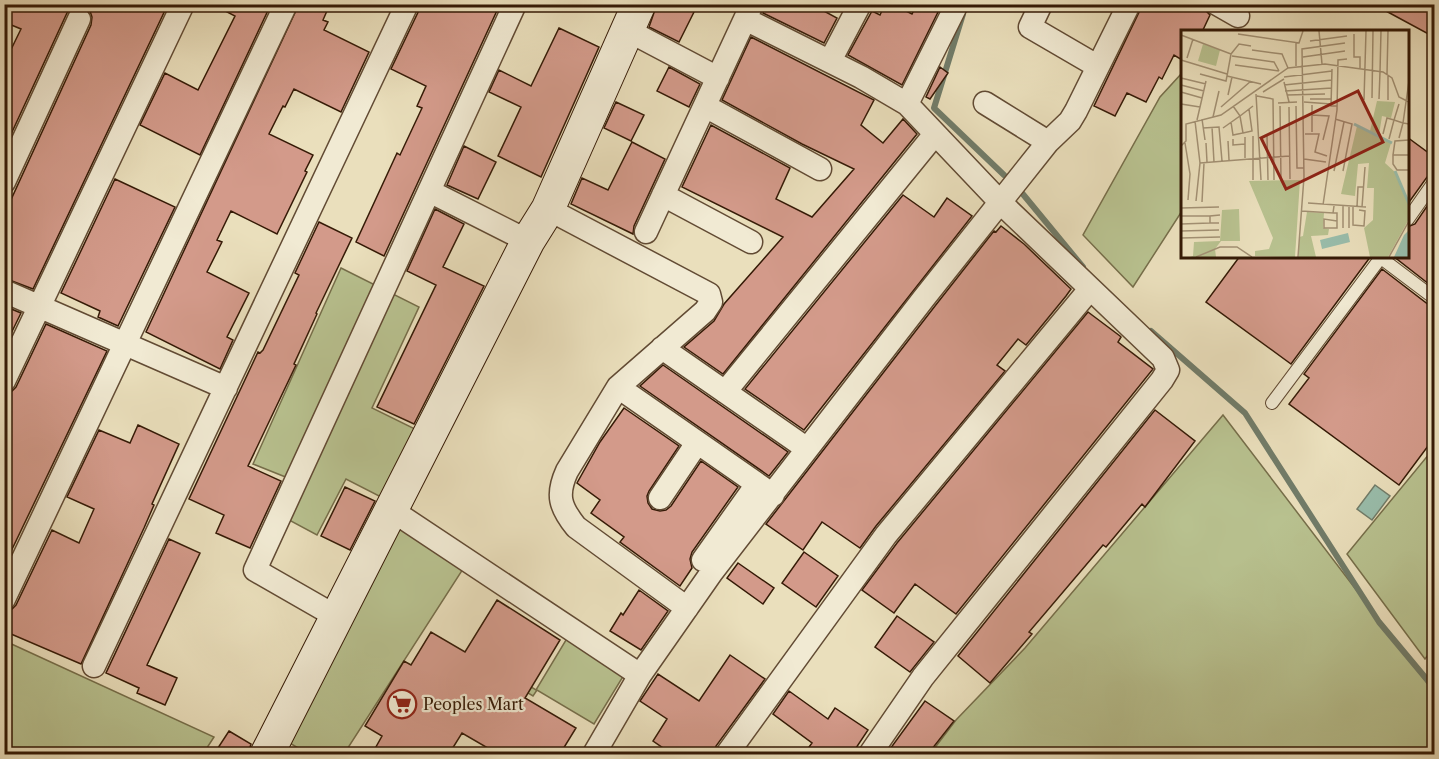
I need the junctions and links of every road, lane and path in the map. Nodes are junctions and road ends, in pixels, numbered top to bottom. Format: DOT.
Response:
graph roads {
  1 [pos="183,4"];
  2 [pos="286,4"];
  3 [pos="407,4"];
  4 [pos="515,4"];
  5 [pos="860,4"];
  6 [pos="957,4"];
  7 [pos="1041,4"];
  8 [pos="1129,4"];
  9 [pos="1217,4"];
  10 [pos="748,12"];
  11 [pos="1238,16"];
  12 [pos="633,17"];
  13 [pos="79,19"];
  14 [pos="830,61"];
  15 [pos="1097,66"];
  16 [pos="718,78"];
  17 [pos="985,103"];
  18 [pos="907,104"];
  19 [pos="705,106"];
  20 [pos="935,134"];
  21 [pos="1048,142"];
  22 [pos="820,169"];
  23 [pos="4,182"];
  24 [pos="1434,182"];
  25 [pos="429,191"];
  26 [pos="663,195"];
  27 [pos="1001,203"];
  28 [pos="548,209"];
  29 [pos="1409,216"];
  30 [pos="646,232"];
  31 [pos="528,241"];
  32 [pos="751,242"];
  33 [pos="1381,258"];
  34 [pos="1383,258"];
  35 [pos="1090,289"];
  36 [pos="4,291"];
  37 [pos="1434,298"];
  38 [pos="39,307"];
  39 [pos="125,344"];
  40 [pos="662,348"];
  41 [pos="4,381"];
  42 [pos="618,387"];
  43 [pos="226,388"];
  44 [pos="725,392"];
  45 [pos="1272,403"];
  46 [pos="697,443"];
  47 [pos="806,448"];
  48 [pos="765,490"];
  49 [pos="660,498"];
  50 [pos="390,509"];
  51 [pos="4,599"];
  52 [pos="681,604"];
  53 [pos="337,617"];
  54 [pos="94,666"];
  55 [pos="640,675"];
  56 [pos="267,754"];
  57 [pos="594,754"];
  58 [pos="727,754"];
  59 [pos="870,754"];
  1 -- 38 [label="street"];
  2 -- 39 [label="street"];
  3 -- 43 [label="street"];
  4 -- 25 [label="street"];
  5 -- 14 [label="street"];
  6 -- 18 [label="street"];
  7 -- 15 [label="street"];
  8 -- 15 [label="street"];
  9 -- 11 [label="street"];
  10 -- 14 [label="street"];
  10 -- 16 [label="street"];
  12 -- 16 [label="street"];
  12 -- 28 [label="street"];
  13 -- 23 [label="street"];
  14 -- 18 [label="street"];
  15 -- 21 [label="street"];
  16 -- 19 [label="street"];
  17 -- 21 [label="street"];
  18 -- 20 [label="street"];
  19 -- 22 [label="street"];
  19 -- 26 [label="street"];
  20 -- 27 [label="street"];
  20 -- 44 [label="street"];
  21 -- 27 [label="street"];
  24 -- 29 [label="lane"];
  25 -- 31 [label="street"];
  25 -- 53 [label="street"];
  26 -- 30 [label="street"];
  26 -- 32 [label="street"];
  27 -- 35 [label="street"];
  27 -- 47 [label="street"];
  28 -- 31 [label="street"];
  28 -- 40 [label="street"];
  31 -- 50 [label="street"];
  33 -- 45 [label="lane"];
  34 -- 37 [label="lane"];
  35 -- 58 [label="street"];
  35 -- 59 [label="street"];
  36 -- 38 [label="street"];
  38 -- 39 [label="street"];
  38 -- 41 [label="street"];
  39 -- 43 [label="street"];
  39 -- 51 [label="street"];
  40 -- 42 [label="street"];
  40 -- 44 [label="street"];
  42 -- 46 [label="street"];
  42 -- 52 [label="street"];
  43 -- 54 [label="street"];
  44 -- 47 [label="street"];
  46 -- 48 [label="street"];
  46 -- 49 [label="street"];
  47 -- 48 [label="street"];
  48 -- 52 [label="street"];
  50 -- 53 [label="street"];
  50 -- 55 [label="street"];
  52 -- 55 [label="street"];
  53 -- 56 [label="street"];
  55 -- 57 [label="street"];
}
